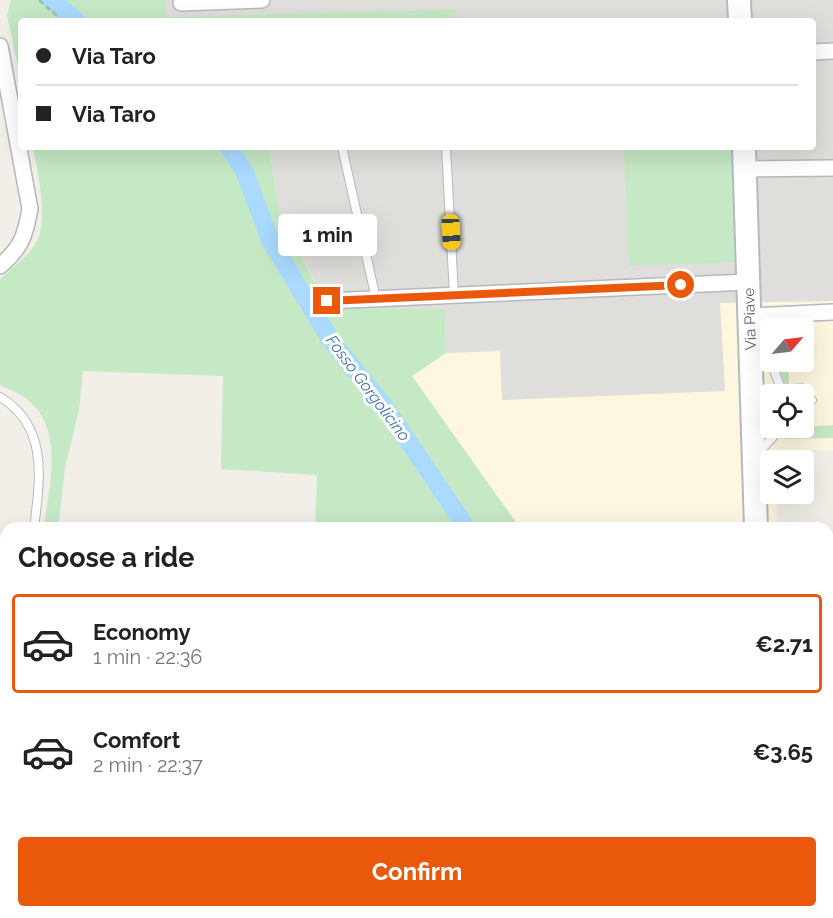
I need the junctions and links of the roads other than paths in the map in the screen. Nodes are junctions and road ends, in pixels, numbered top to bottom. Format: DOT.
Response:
graph roads {
  1 [pos="262,0"];
  2 [pos="739,0"];
  3 [pos="181,3"];
  4 [pos="740,18"];
  5 [pos="0,46"];
  6 [pos="833,51"];
  7 [pos="816,52"];
  8 [pos="18,143"];
  9 [pos="19,150"];
  10 [pos="343,150"];
  11 [pos="446,150"];
  12 [pos="744,158"];
  13 [pos="833,168"];
  14 [pos="0,266"];
  15 [pos="748,282"];
  16 [pos="454,297"];
  17 [pos="376,299"];
  18 [pos="327,301"];
  19 [pos="833,312"];
  20 [pos="750,316"];
  21 [pos="751,342"];
  22 [pos="760,351"];
  23 [pos="774,372"];
  24 [pos="776,378"];
  25 [pos="776,384"];
  26 [pos="779,384"];
  27 [pos="0,397"];
  28 [pos="772,438"];
  29 [pos="754,458"];
  30 [pos="35,522"];
  31 [pos="756,522"];
  1 -- 3 [label="street"];
  2 -- 4 [label="main road"];
  5 -- 8 [label="street"];
  6 -- 7 [label="street"];
  9 -- 14 [label="street"];
  10 -- 17 [label="lane"];
  11 -- 16 [label="lane"];
  12 -- 13 [label="street"];
  12 -- 15 [label="main road, Via Piave"];
  15 -- 16 [label="street"];
  15 -- 20 [label="main road, Via Piave"];
  16 -- 17 [label="street"];
  17 -- 18 [label="street"];
  19 -- 20 [label="street"];
  20 -- 21 [label="main road, Via Piave"];
  21 -- 22 [label="lane"];
  21 -- 29 [label="main road, Via Piave"];
  23 -- 24 [label="lane"];
  24 -- 25 [label="lane"];
  24 -- 26 [label="lane"];
  27 -- 30 [label="lane"];
  28 -- 29 [label="lane"];
  29 -- 31 [label="main road, Via Piave"];
}
